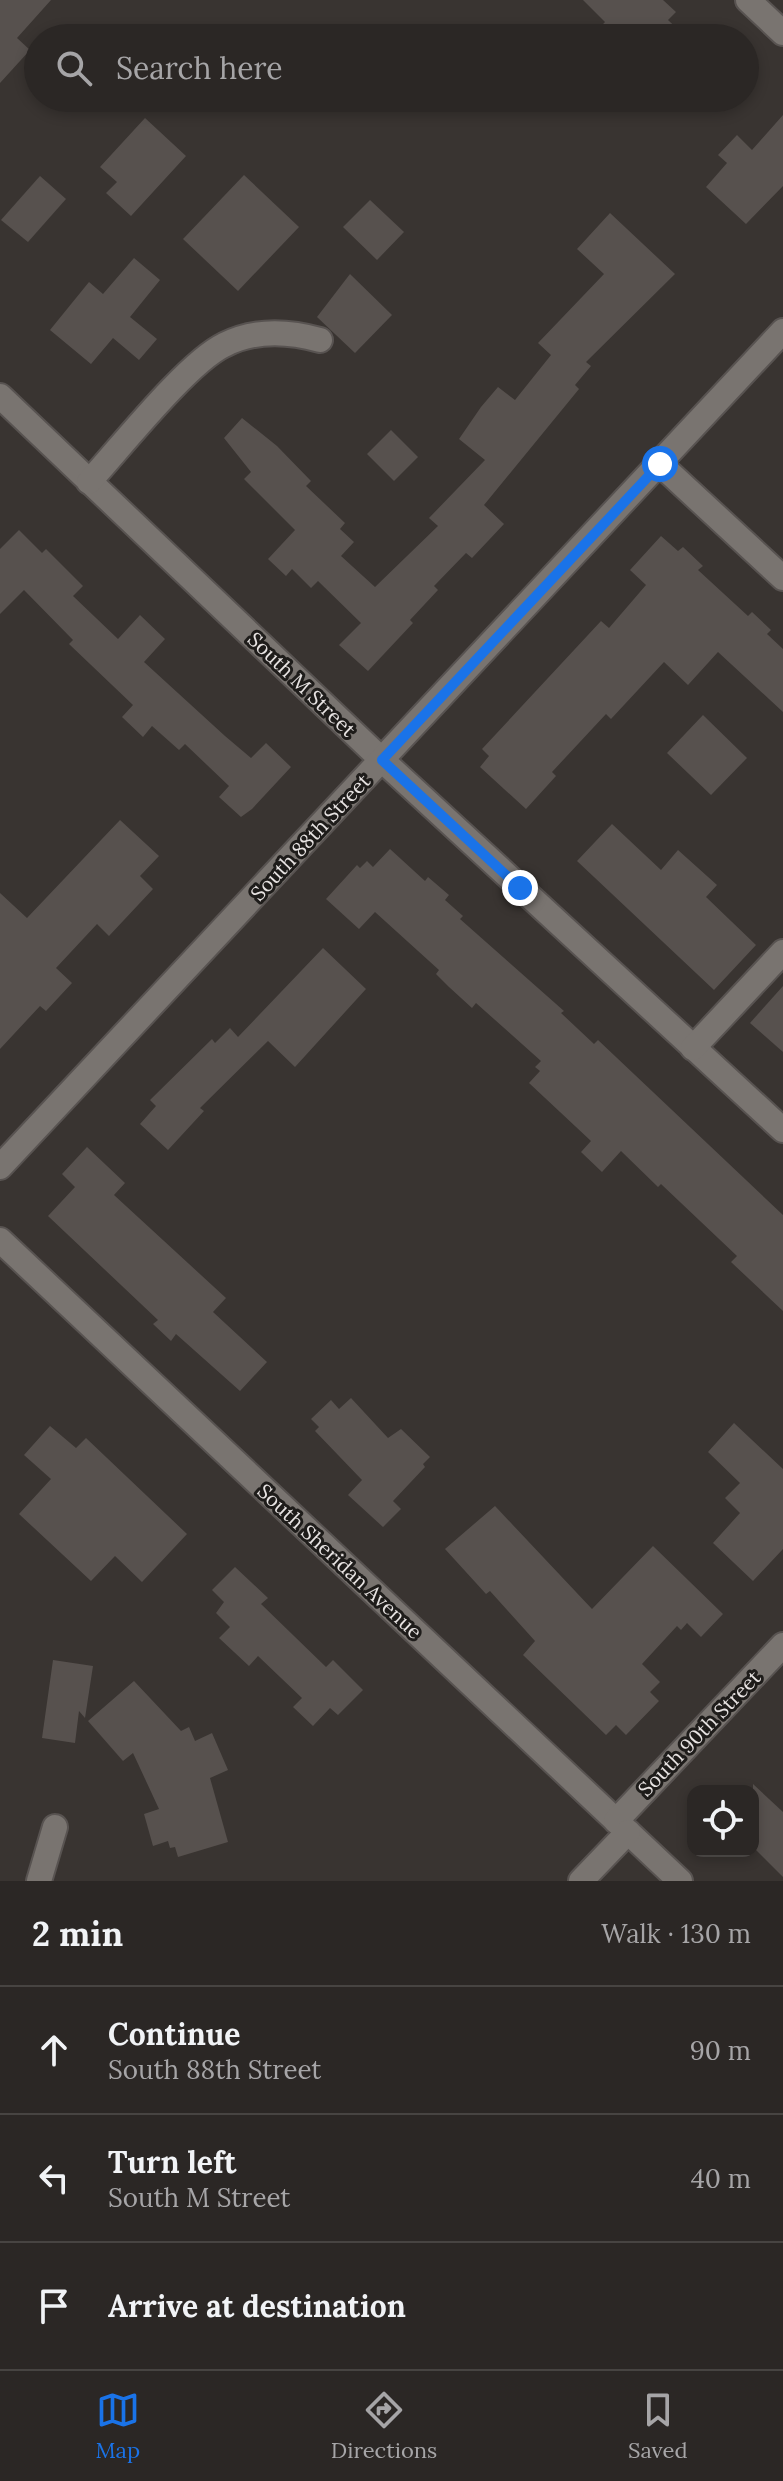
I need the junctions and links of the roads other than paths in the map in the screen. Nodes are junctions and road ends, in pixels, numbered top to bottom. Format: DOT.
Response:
graph roads {
  1 [pos="748,0"];
  2 [pos="783,33"];
  3 [pos="783,331"];
  4 [pos="320,340"];
  5 [pos="0,396"];
  6 [pos="660,464"];
  7 [pos="89,482"];
  8 [pos="783,578"];
  9 [pos="382,760"];
  10 [pos="783,952"];
  11 [pos="693,1048"];
  12 [pos="783,1130"];
  13 [pos="0,1167"];
  14 [pos="0,1240"];
  15 [pos="783,1645"];
  16 [pos="622,1826"];
  17 [pos="55,1827"];
  18 [pos="39,1881"];
  19 [pos="581,1881"];
  20 [pos="680,1881"];
  1 -- 2 [label="street"];
  3 -- 6 [label="street, South 88th Street"];
  4 -- 7 [label="street"];
  5 -- 7 [label="street, South M Street"];
  6 -- 8 [label="street"];
  6 -- 9 [label="street, South 88th Street"];
  7 -- 9 [label="street, South M Street"];
  9 -- 11 [label="street, South M Street"];
  9 -- 13 [label="street, South 88th Street"];
  10 -- 11 [label="street"];
  11 -- 12 [label="street, South M Street"];
  14 -- 16 [label="street, South Sheridan Avenue"];
  15 -- 16 [label="street, South 90th Street"];
  16 -- 19 [label="street, South 90th Street"];
  16 -- 20 [label="street, South Sheridan Avenue"];
  17 -- 18 [label="street"];
}
